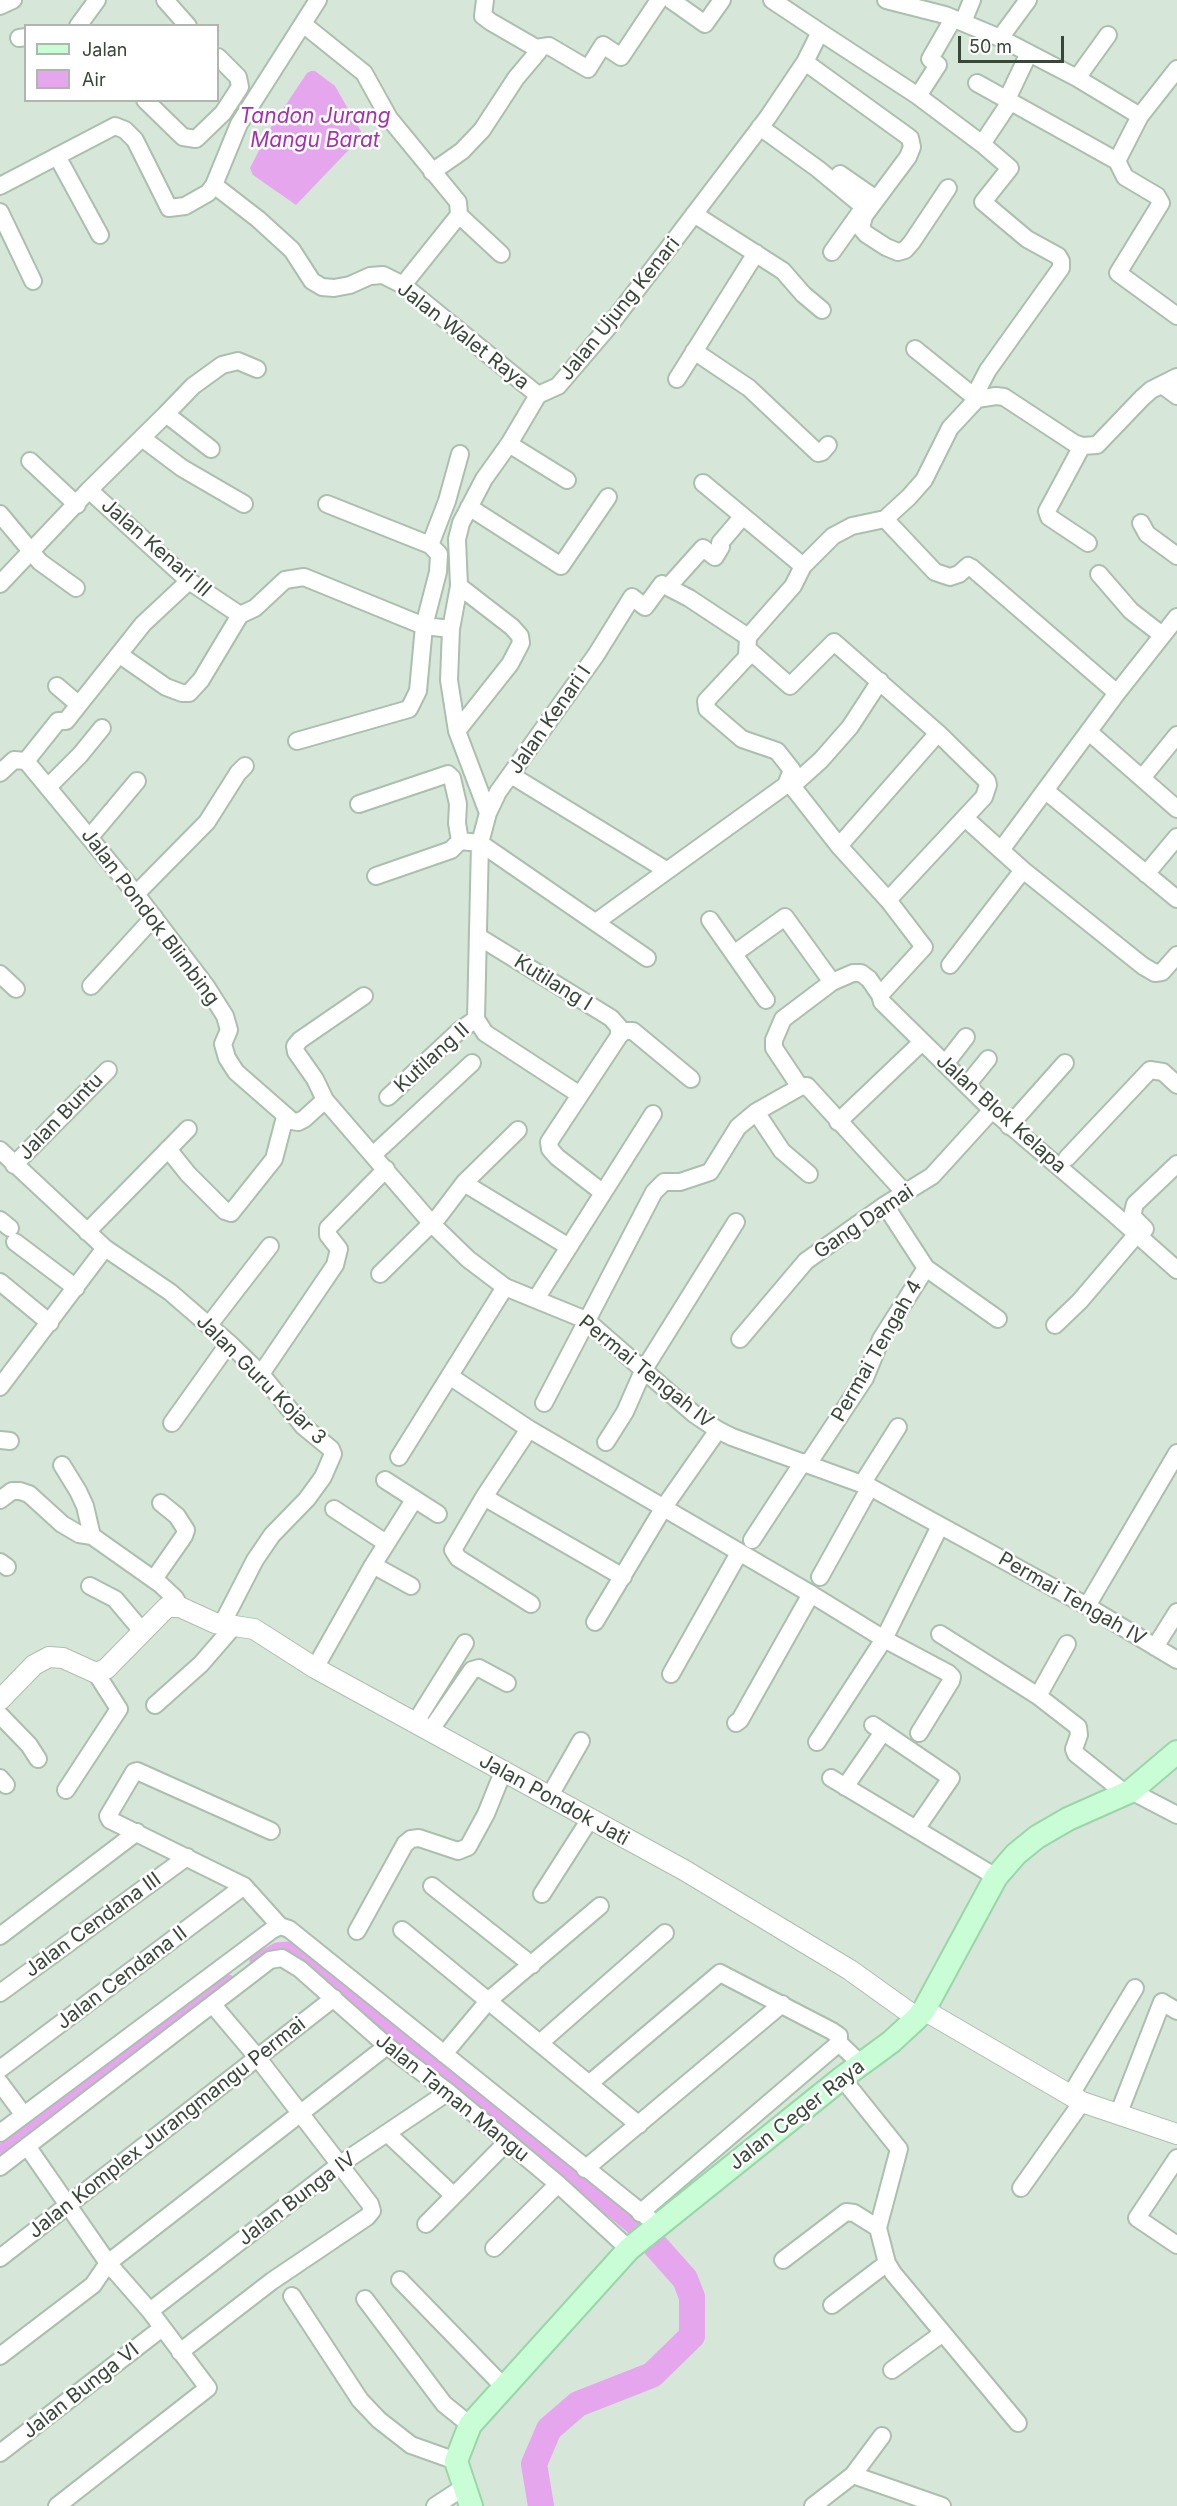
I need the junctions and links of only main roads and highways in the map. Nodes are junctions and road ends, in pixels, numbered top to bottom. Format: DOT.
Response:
graph roads {
  1 [pos="1177,1752"];
  2 [pos="467,2496"];
  1 -- 2 [label="main road, Jalan Ceger Raya"];
}
